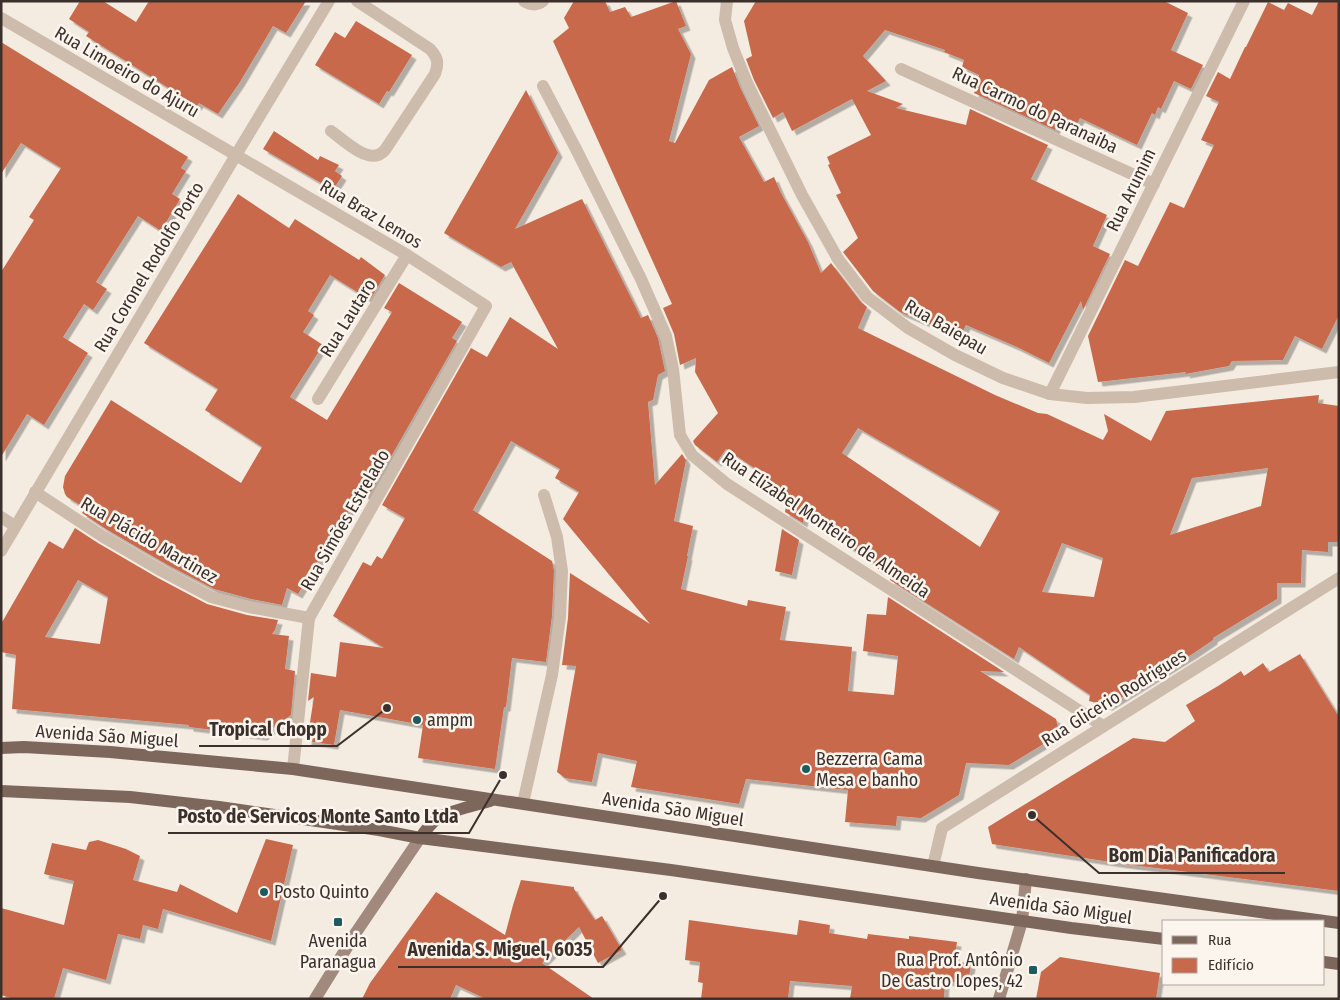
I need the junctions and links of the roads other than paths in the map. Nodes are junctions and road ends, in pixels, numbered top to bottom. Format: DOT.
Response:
graph roads {
  1 [pos="329,1"];
  2 [pos="357,1"];
  3 [pos="524,1"];
  4 [pos="543,1"];
  5 [pos="727,1"];
  6 [pos="1244,1"];
  7 [pos="1,18"];
  8 [pos="901,69"];
  9 [pos="544,86"];
  10 [pos="331,131"];
  11 [pos="236,155"];
  12 [pos="1154,184"];
  13 [pos="407,255"];
  14 [pos="486,306"];
  15 [pos="1339,372"];
  16 [pos="1050,394"];
  17 [pos="318,399"];
  18 [pos="35,492"];
  19 [pos="544,495"];
  20 [pos="1,518"];
  21 [pos="15,526"];
  22 [pos="1,551"];
  23 [pos="1339,578"];
  24 [pos="309,618"];
  25 [pos="1103,726"];
  26 [pos="1,748"];
  27 [pos="293,769"];
  28 [pos="1,791"];
  29 [pos="495,799"];
  30 [pos="523,804"];
  31 [pos="420,838"];
  32 [pos="933,866"];
  33 [pos="1026,879"];
  34 [pos="1318,920"];
  35 [pos="1022,921"];
  36 [pos="1325,921"];
  37 [pos="1339,923"];
  38 [pos="1162,939"];
  39 [pos="1325,962"];
  40 [pos="1339,964"];
  41 [pos="315,999"];
  42 [pos="999,999"];
  1 -- 11 [label="street, Rua Coronel Rodolfo Porto"];
  2 -- 10 [label="street"];
  3 -- 4 [label="street"];
  5 -- 16 [label="street, Rua Baiepau"];
  6 -- 12 [label="street, Rua Arumim"];
  7 -- 11 [label="street, Rua Limoeiro do Ajuru"];
  8 -- 12 [label="street, Rua Carmo do Paranaiba"];
  9 -- 25 [label="street, Rua Elizabel Monteiro de Almeida"];
  11 -- 13 [label="street, Rua Braz Lemos"];
  11 -- 18 [label="street, Rua Coronel Rodolfo Porto"];
  12 -- 16 [label="street, Rua Arumim"];
  13 -- 14 [label="street, Rua Braz Lemos"];
  13 -- 17 [label="street, Rua Lautaro"];
  14 -- 24 [label="street, Rua Simões Estrelado"];
  15 -- 16 [label="street, Rua Baiepau"];
  18 -- 21 [label="street, Rua Coronel Rodolfo Porto"];
  18 -- 24 [label="street, Rua Plácido Martinez"];
  19 -- 30 [label="street"];
  20 -- 21 [label="street"];
  21 -- 22 [label="street, Rua Coronel Rodolfo Porto"];
  23 -- 25 [label="street, Rua Glicerio Rodrigues"];
  24 -- 27 [label="street, Rua Simões Estrelado"];
  25 -- 32 [label="street, Rua Glicerio Rodrigues"];
  26 -- 27 [label="main road, Avenida São Miguel"];
  27 -- 29 [label="main road, Avenida São Miguel"];
  28 -- 31 [label="main road, Avenida São Miguel"];
  29 -- 30 [label="main road, Avenida São Miguel"];
  29 -- 31 [label="main road"];
  30 -- 32 [label="main road, Avenida São Miguel"];
  31 -- 35 [label="main road, Avenida São Miguel"];
  31 -- 41 [label="main road"];
  32 -- 33 [label="main road, Avenida São Miguel"];
  33 -- 34 [label="main road, Avenida São Miguel"];
  33 -- 35 [label="main road"];
  35 -- 38 [label="main road, Avenida São Miguel"];
  35 -- 42 [label="main road"];
  36 -- 37 [label="main road, Avenida São Miguel"];
  39 -- 40 [label="main road"];
}
